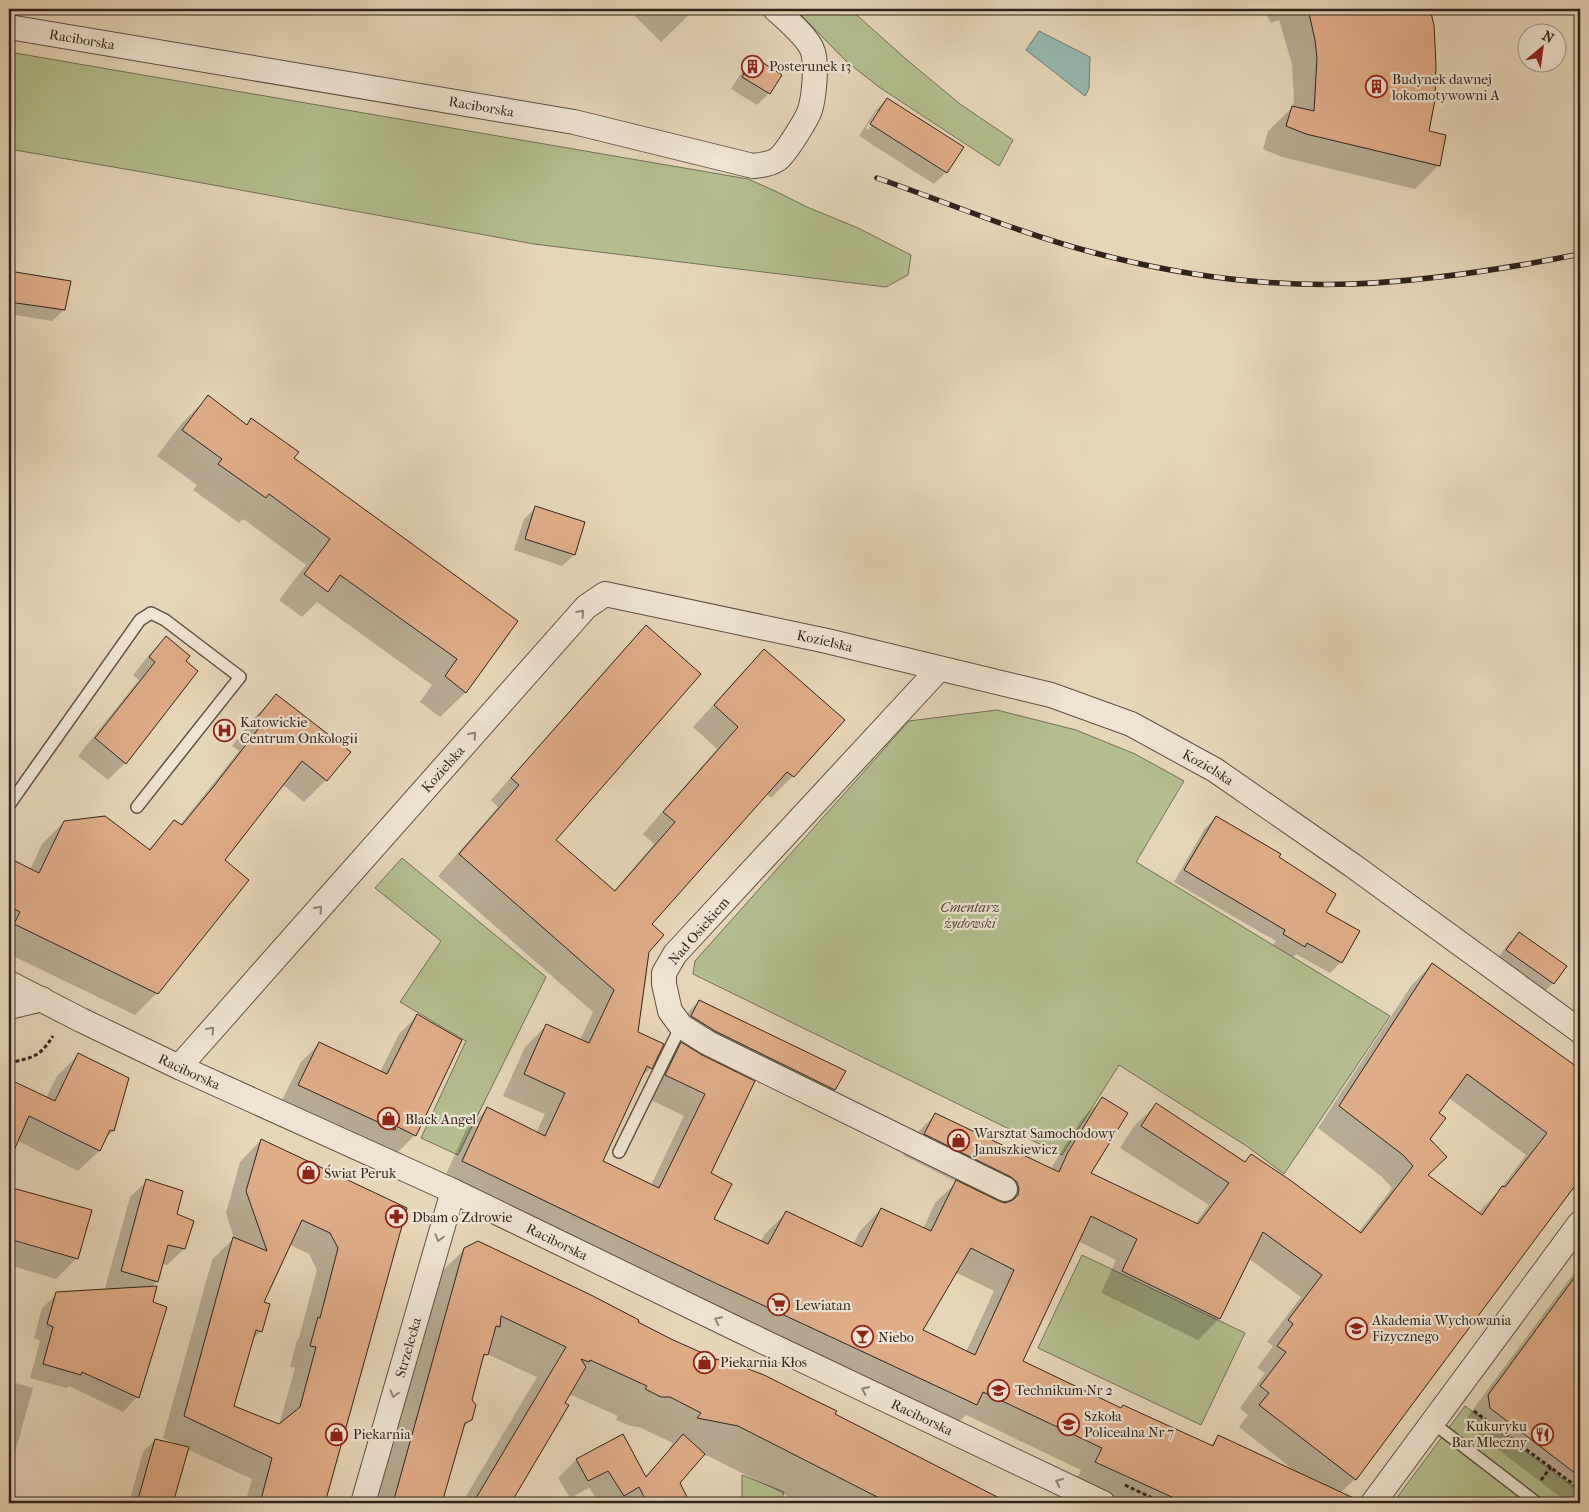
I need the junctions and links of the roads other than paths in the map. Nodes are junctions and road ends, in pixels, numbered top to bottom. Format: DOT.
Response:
graph roads {
  1 [pos="775,9"];
  2 [pos="9,27"];
  3 [pos="940,669"];
  4 [pos="9,805"];
  5 [pos="137,807"];
  6 [pos="9,983"];
  7 [pos="42,999"];
  8 [pos="9,1006"];
  9 [pos="681,1026"];
  10 [pos="1580,1031"];
  11 [pos="179,1067"];
  12 [pos="619,1152"];
  13 [pos="1005,1189"];
  14 [pos="453,1192"];
  15 [pos="1580,1223"];
  16 [pos="1433,1423"];
  17 [pos="363,1503"];
  18 [pos="1103,1503"];
  19 [pos="1373,1503"];
  20 [pos="1537,1503"];
  1 -- 2 [label="street, Raciborska"];
  3 -- 9 [label="street, Nad Osiekiem"];
  3 -- 10 [label="street, Kozielska"];
  11 -- 3 [label="street, Kozielska, one-way"];
  4 -- 5 [label="lane"];
  6 -- 7 [label="street, Raciborska"];
  7 -- 8 [label="street"];
  7 -- 11 [label="street, Raciborska"];
  9 -- 12 [label="lane"];
  9 -- 13 [label="street, Nad Osiekiem"];
  11 -- 14 [label="street, Raciborska"];
  14 -- 17 [label="street, Strzelecka, one-way"];
  18 -- 14 [label="street, Raciborska, one-way"];
  15 -- 16 [label="street"];
  16 -- 19 [label="street"];
  16 -- 20 [label="lane"];
}
